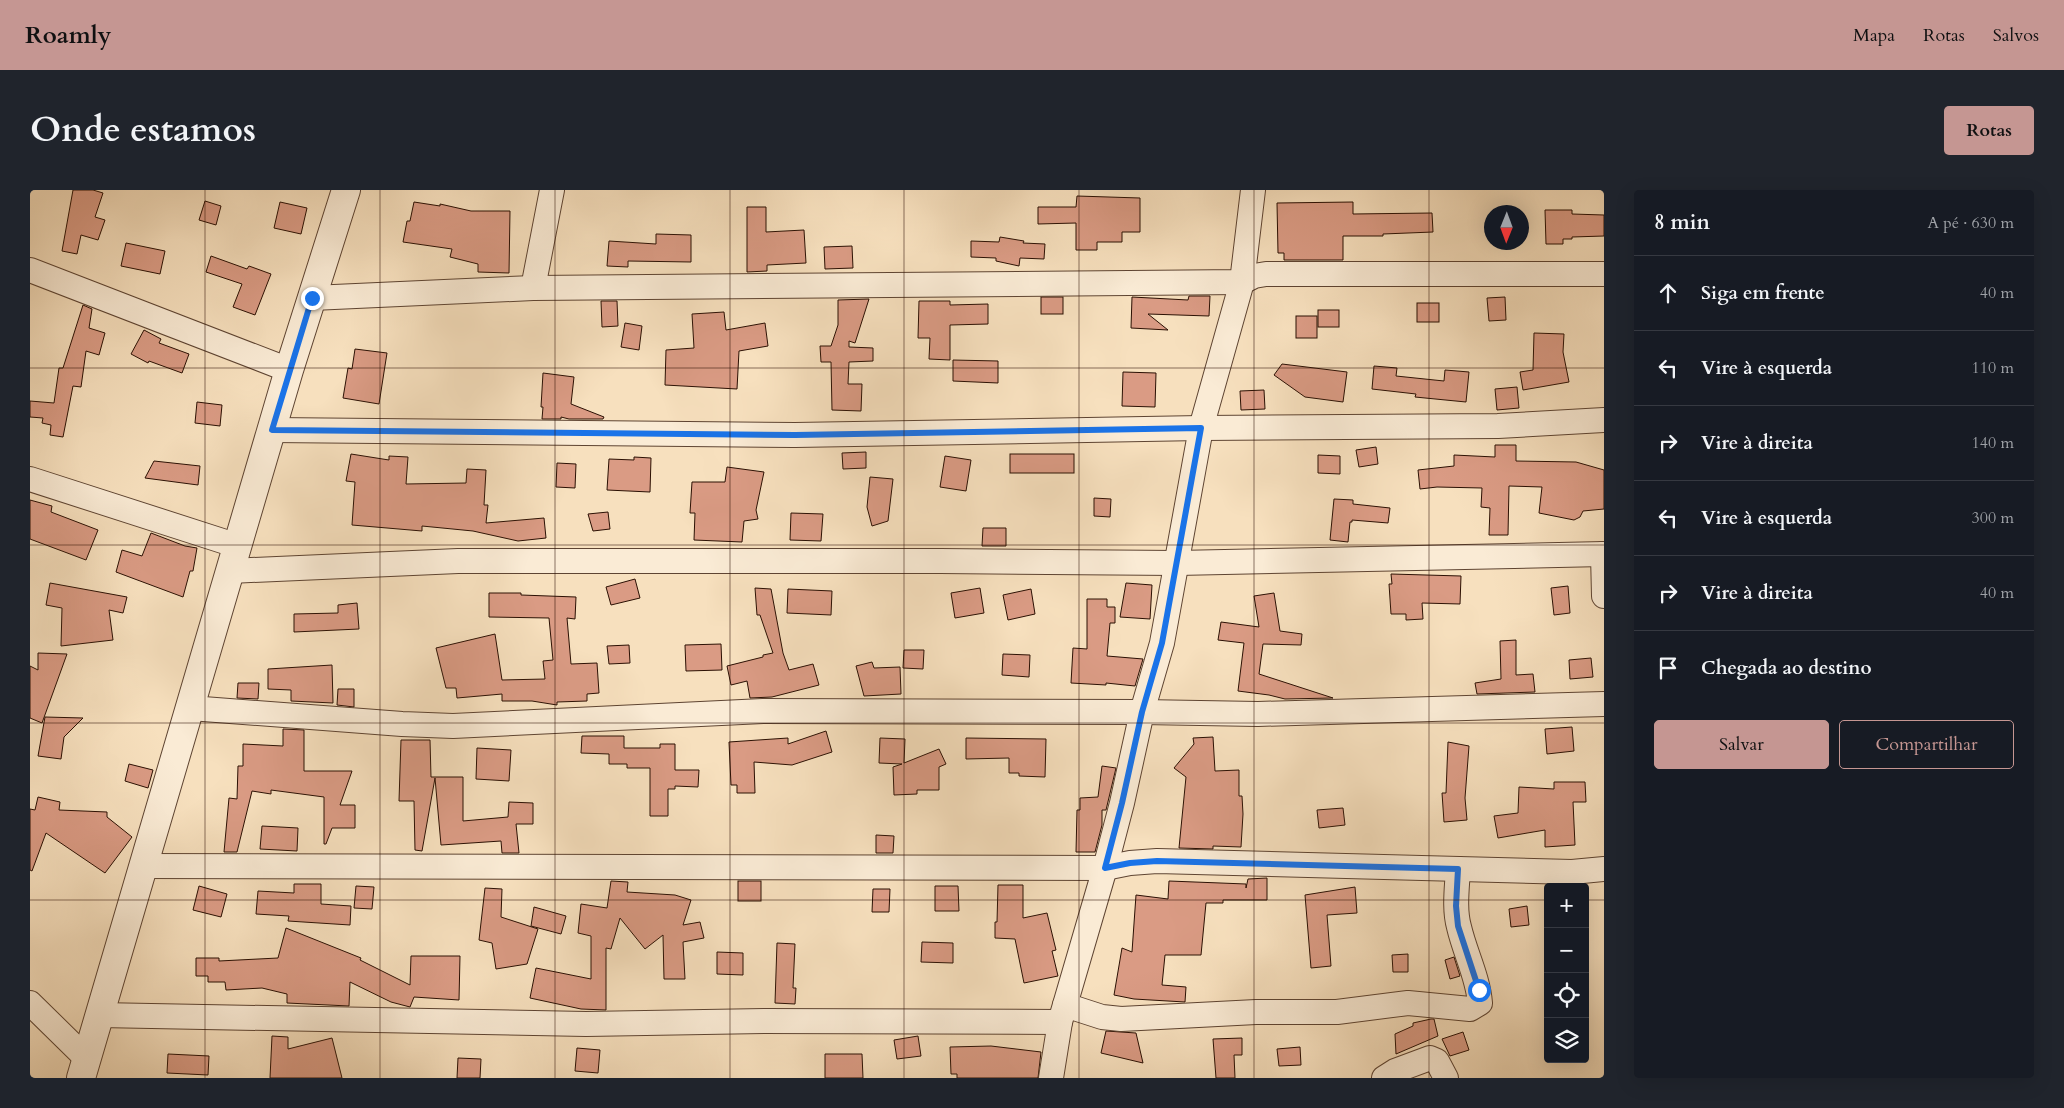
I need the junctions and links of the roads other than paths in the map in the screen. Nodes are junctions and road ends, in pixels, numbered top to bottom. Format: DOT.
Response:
graph roads {
  1 [pos="552,190"];
  2 [pos="1253,190"];
  3 [pos="342,191"];
  4 [pos="30,270"];
  5 [pos="1604,274"];
  6 [pos="1242,282"];
  7 [pos="533,288"];
  8 [pos="312,298"];
  9 [pos="290,370"];
  10 [pos="1604,420"];
  11 [pos="1201,428"];
  12 [pos="272,430"];
  13 [pos="30,479"];
  14 [pos="1603,554"];
  15 [pos="234,559"];
  16 [pos="1177,563"];
  17 [pos="1604,596"];
  18 [pos="1604,704"];
  19 [pos="190,708"];
  20 [pos="1142,712"];
  21 [pos="143,866"];
  22 [pos="1105,868"];
  23 [pos="1458,869"];
  24 [pos="1604,869"];
  25 [pos="30,1002"];
  26 [pos="1063,1014"];
  27 [pos="99,1015"];
  28 [pos="83,1068"];
  29 [pos="1051,1078"];
  30 [pos="1384,1078"];
  31 [pos="1446,1078"];
  1 -- 7 [label="street"];
  2 -- 6 [label="street"];
  3 -- 8 [label="street"];
  4 -- 9 [label="street"];
  5 -- 6 [label="street"];
  6 -- 7 [label="street"];
  6 -- 11 [label="street"];
  7 -- 8 [label="street"];
  8 -- 9 [label="street"];
  9 -- 12 [label="street"];
  10 -- 11 [label="street"];
  11 -- 12 [label="street"];
  11 -- 16 [label="street"];
  12 -- 15 [label="street"];
  13 -- 15 [label="street"];
  14 -- 16 [label="street"];
  14 -- 17 [label="street"];
  15 -- 16 [label="street"];
  15 -- 19 [label="street"];
  16 -- 20 [label="street"];
  18 -- 20 [label="street"];
  19 -- 20 [label="street"];
  19 -- 21 [label="street"];
  20 -- 22 [label="street"];
  21 -- 22 [label="street"];
  21 -- 27 [label="street"];
  22 -- 23 [label="street"];
  22 -- 26 [label="street"];
  23 -- 24 [label="street"];
  23 -- 26 [label="street"];
  25 -- 28 [label="street"];
  26 -- 27 [label="street"];
  26 -- 29 [label="street"];
  27 -- 28 [label="street"];
  30 -- 31 [label="street"];
}
